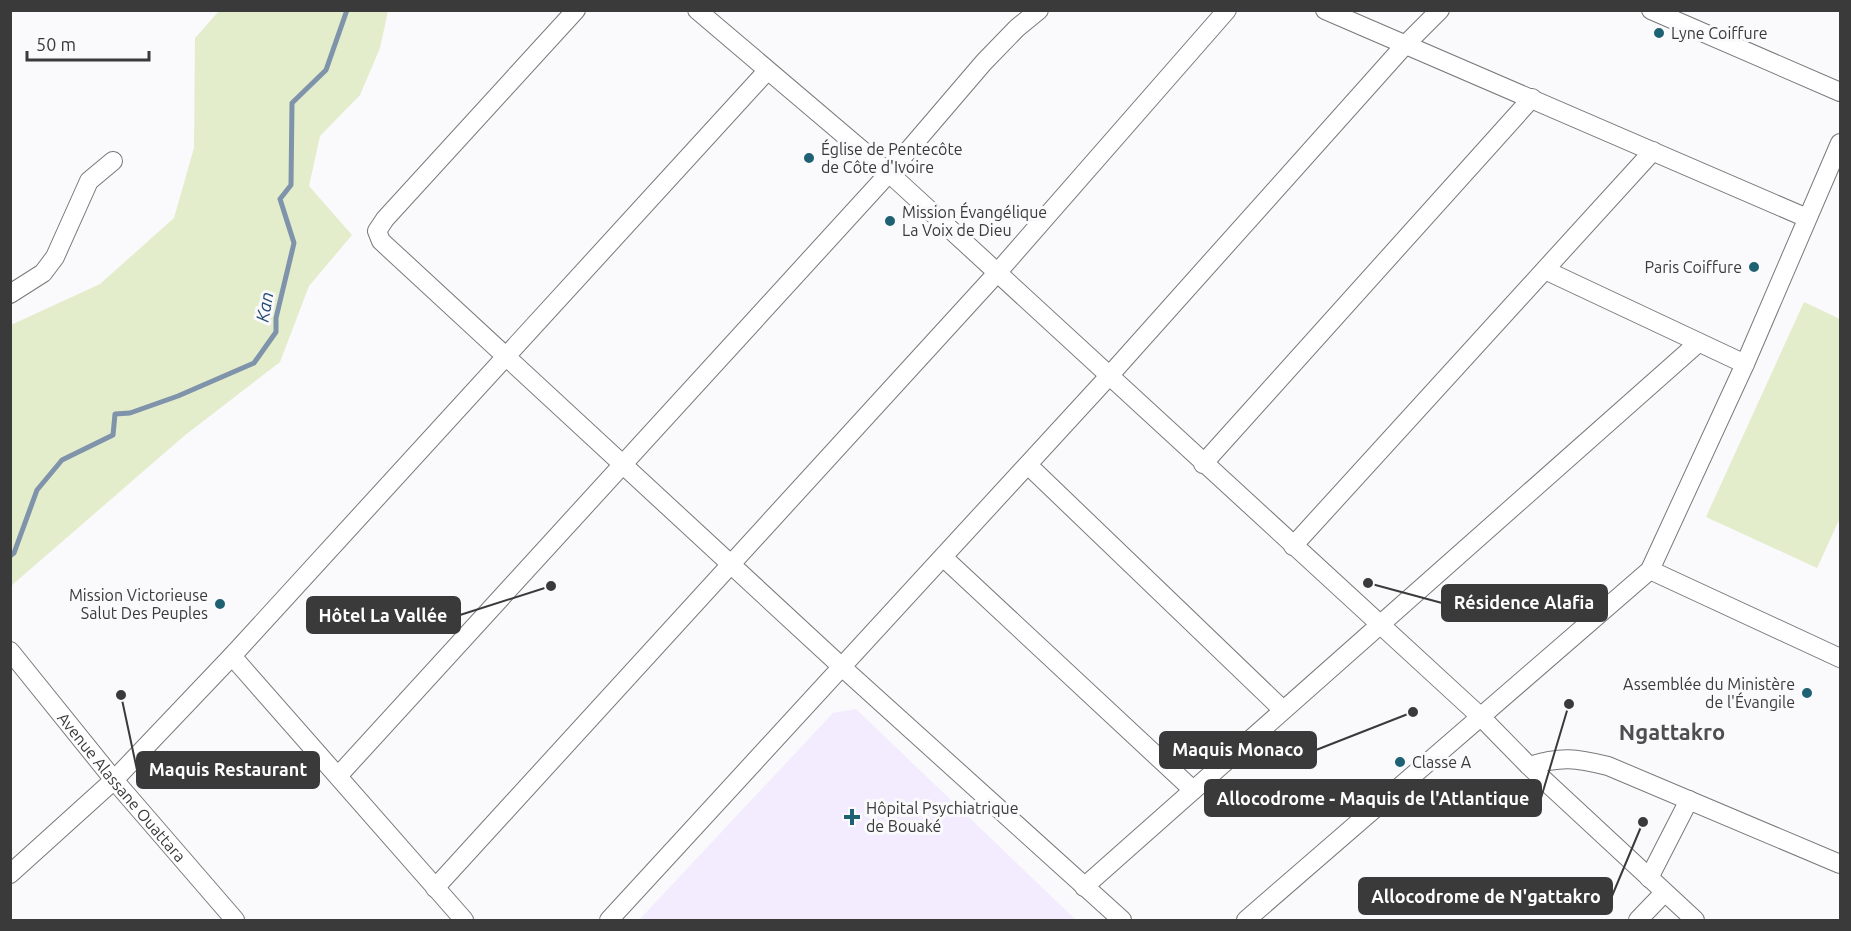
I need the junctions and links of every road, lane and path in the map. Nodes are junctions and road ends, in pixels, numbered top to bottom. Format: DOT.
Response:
graph roads {
  1 [pos="576,10"];
  2 [pos="697,10"];
  3 [pos="1039,10"];
  4 [pos="1227,10"];
  5 [pos="1325,10"];
  6 [pos="1440,10"];
  7 [pos="1651,10"];
  8 [pos="1404,46"];
  9 [pos="767,71"];
  10 [pos="1840,92"];
  11 [pos="1532,98"];
  12 [pos="1840,143"];
  13 [pos="1653,151"];
  14 [pos="113,161"];
  15 [pos="889,173"];
  16 [pos="1807,218"];
  17 [pos="1545,270"];
  18 [pos="997,273"];
  19 [pos="10,294"];
  20 [pos="1698,343"];
  21 [pos="506,355"];
  22 [pos="1745,364"];
  23 [pos="1109,376"];
  24 [pos="623,464"];
  25 [pos="1203,464"];
  26 [pos="1028,465"];
  27 [pos="1293,546"];
  28 [pos="944,558"];
  29 [pos="731,564"];
  30 [pos="1650,570"];
  31 [pos="1380,627"];
  32 [pos="10,651"];
  33 [pos="232,656"];
  34 [pos="1840,658"];
  35 [pos="843,668"];
  36 [pos="1283,710"];
  37 [pos="1482,718"];
  38 [pos="1529,766"];
  39 [pos="339,775"];
  40 [pos="114,780"];
  41 [pos="1193,790"];
  42 [pos="1689,800"];
  43 [pos="1840,864"];
  44 [pos="10,874"];
  45 [pos="1648,878"];
  46 [pos="435,888"];
  47 [pos="1084,888"];
  48 [pos="1664,893"];
  49 [pos="234,921"];
  50 [pos="464,921"];
  51 [pos="609,921"];
  52 [pos="1122,921"];
  53 [pos="1246,921"];
  54 [pos="1638,921"];
  55 [pos="1695,921"];
  1 -- 21 [label="street"];
  2 -- 9 [label="street"];
  3 -- 15 [label="street"];
  4 -- 18 [label="street"];
  5 -- 8 [label="street"];
  6 -- 8 [label="street"];
  7 -- 10 [label="street"];
  8 -- 11 [label="street"];
  8 -- 23 [label="street"];
  9 -- 15 [label="street"];
  9 -- 21 [label="street"];
  11 -- 13 [label="street"];
  11 -- 25 [label="street"];
  12 -- 16 [label="street"];
  13 -- 16 [label="street"];
  13 -- 17 [label="street"];
  14 -- 19 [label="street"];
  15 -- 18 [label="street"];
  15 -- 24 [label="street"];
  16 -- 22 [label="street"];
  17 -- 20 [label="street"];
  17 -- 27 [label="street"];
  18 -- 23 [label="street"];
  18 -- 29 [label="street"];
  20 -- 22 [label="street"];
  20 -- 31 [label="street"];
  21 -- 24 [label="street"];
  21 -- 33 [label="street"];
  22 -- 30 [label="street"];
  23 -- 25 [label="street"];
  23 -- 26 [label="street"];
  24 -- 29 [label="street"];
  24 -- 39 [label="street"];
  25 -- 27 [label="street"];
  26 -- 28 [label="street"];
  26 -- 36 [label="street"];
  27 -- 31 [label="street"];
  28 -- 35 [label="street"];
  28 -- 41 [label="street"];
  29 -- 35 [label="street"];
  29 -- 46 [label="street"];
  30 -- 34 [label="street"];
  30 -- 37 [label="street"];
  31 -- 36 [label="street"];
  31 -- 37 [label="street"];
  32 -- 40 [label="street, Avenue Alassane Ouattara"];
  33 -- 39 [label="street"];
  33 -- 40 [label="street"];
  35 -- 47 [label="street"];
  35 -- 51 [label="street"];
  36 -- 41 [label="street"];
  37 -- 38 [label="street"];
  37 -- 53 [label="street"];
  38 -- 42 [label="street"];
  38 -- 45 [label="street"];
  39 -- 46 [label="street"];
  40 -- 44 [label="street"];
  40 -- 49 [label="street, Avenue Alassane Ouattara"];
  41 -- 47 [label="street"];
  42 -- 43 [label="street"];
  42 -- 45 [label="street"];
  45 -- 48 [label="street"];
  46 -- 50 [label="street"];
  47 -- 52 [label="street"];
  48 -- 54 [label="street"];
  48 -- 55 [label="street"];
}
